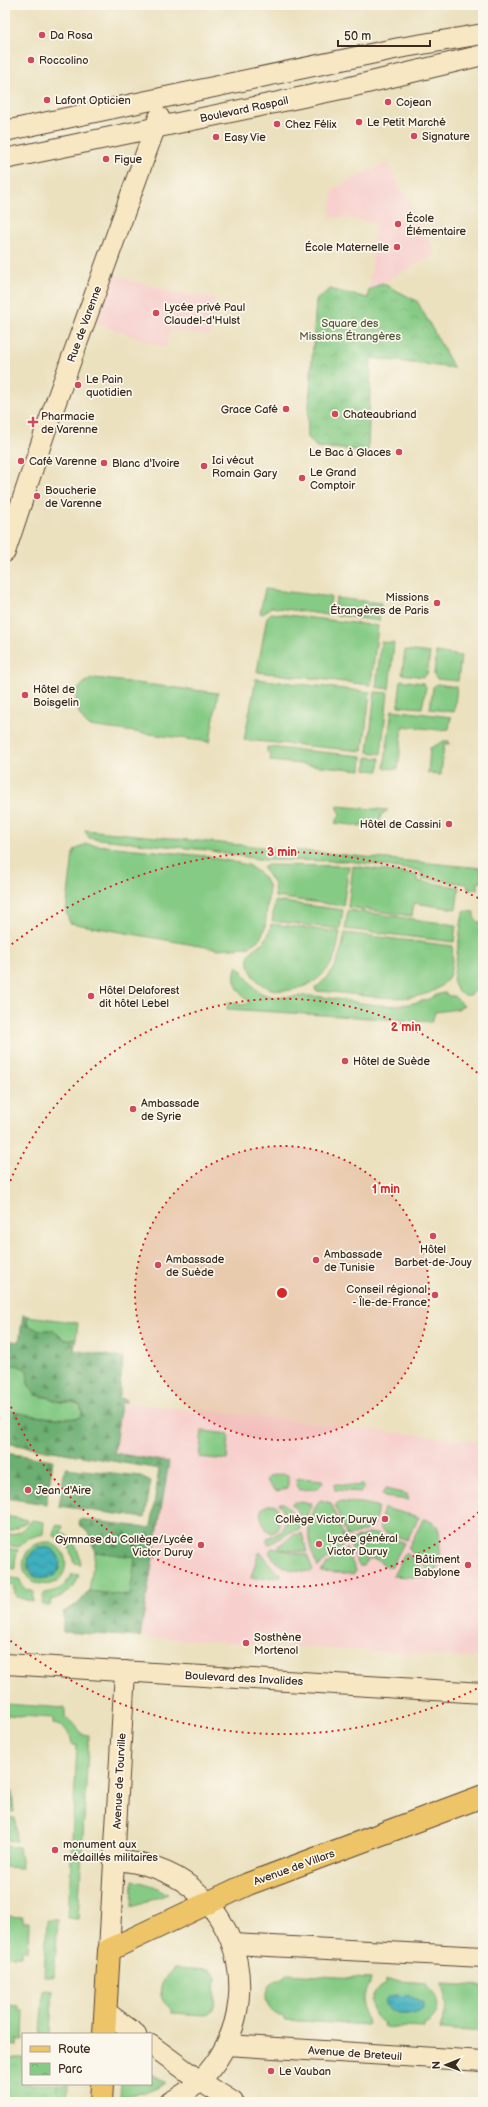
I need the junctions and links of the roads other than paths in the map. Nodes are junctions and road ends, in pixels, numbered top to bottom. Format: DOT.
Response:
graph roads {
  1 [pos="483,34"];
  2 [pos="483,55"];
  3 [pos="166,98"];
  4 [pos="156,127"];
  5 [pos="5,131"];
  6 [pos="5,159"];
  7 [pos="5,552"];
  8 [pos="5,1664"];
  9 [pos="126,1671"];
  10 [pos="483,1693"];
  11 [pos="483,1796"];
  12 [pos="114,1860"];
  13 [pos="208,1904"];
  14 [pos="232,1944"];
  15 [pos="109,1950"];
  16 [pos="483,1957"];
  17 [pos="106,2011"];
  18 [pos="104,2033"];
  19 [pos="135,2033"];
  20 [pos="227,2045"];
  21 [pos="152,2046"];
  22 [pos="483,2061"];
  23 [pos="200,2081"];
  24 [pos="102,2085"];
  25 [pos="101,2102"];
  26 [pos="170,2102"];
  27 [pos="232,2102"];
  1 -- 3 [label="main road"];
  2 -- 4 [label="main road, Boulevard Raspail"];
  3 -- 4 [label="main road, Rue de Varenne"];
  3 -- 5 [label="main road"];
  4 -- 6 [label="main road, Boulevard Raspail"];
  4 -- 7 [label="main road, Rue de Varenne"];
  8 -- 9 [label="main road, Boulevard des Invalides"];
  9 -- 10 [label="main road, Boulevard des Invalides"];
  9 -- 12 [label="main road, Avenue de Tourville"];
  11 -- 13 [label="main road, Avenue de Villars"];
  12 -- 13 [label="main road"];
  12 -- 15 [label="main road, Avenue de Tourville"];
  13 -- 14 [label="main road"];
  13 -- 15 [label="main road, Avenue de Villars"];
  14 -- 16 [label="main road"];
  14 -- 20 [label="main road"];
  15 -- 17 [label="main road, Avenue de Tourville"];
  17 -- 18 [label="main road, Avenue de Tourville"];
  17 -- 19 [label="main road"];
  20 -- 22 [label="main road, Avenue de Breteuil"];
  20 -- 23 [label="main road"];
  21 -- 23 [label="main road"];
  23 -- 26 [label="main road"];
  23 -- 27 [label="main road"];
  24 -- 25 [label="main road"];
}
